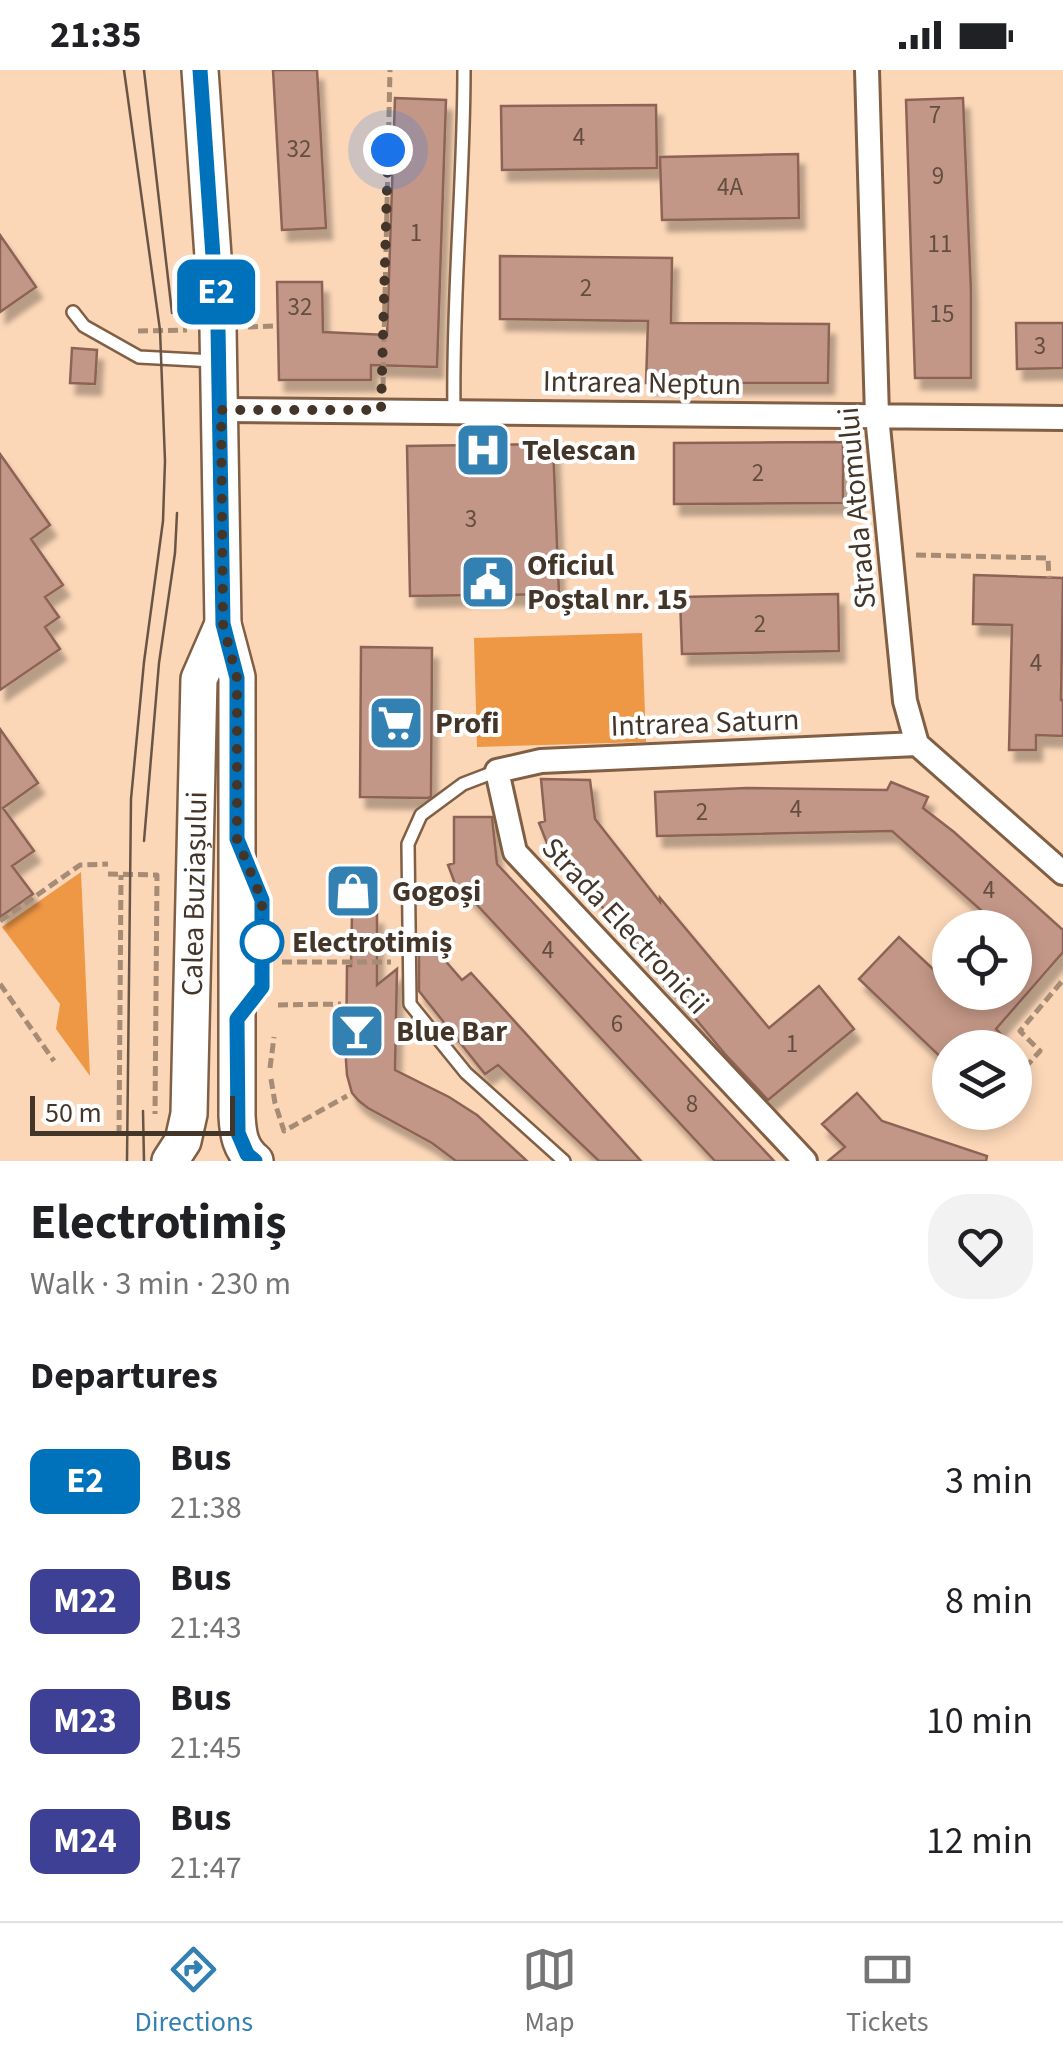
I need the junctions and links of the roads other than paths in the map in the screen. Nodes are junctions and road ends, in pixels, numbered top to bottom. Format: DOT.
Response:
graph roads {
  1 [pos="200,70"];
  2 [pos="464,70"];
  3 [pos="867,70"];
  4 [pos="73,312"];
  5 [pos="219,361"];
  6 [pos="221,410"];
  7 [pos="454,411"];
  8 [pos="877,416"];
  9 [pos="1063,418"];
  10 [pos="223,624"];
  11 [pos="917,744"];
  12 [pos="497,770"];
  13 [pos="1063,873"];
  14 [pos="170,1161"];
  15 [pos="255,1161"];
  16 [pos="564,1161"];
  17 [pos="805,1161"];
  1 -- 5 [label="main road, Calea Buziașului"];
  2 -- 7 [label="lane"];
  3 -- 8 [label="street, Strada Atomului"];
  4 -- 5 [label="lane"];
  5 -- 6 [label="main road, Calea Buziașului"];
  6 -- 7 [label="street, Intrarea Neptun"];
  6 -- 10 [label="main road, Calea Buziașului"];
  7 -- 8 [label="street, Intrarea Neptun"];
  8 -- 9 [label="street, Intrarea Neptun"];
  8 -- 11 [label="street, Strada Atomului"];
  10 -- 14 [label="main road, Calea Buziașului"];
  10 -- 15 [label="main road, Calea Buziașului"];
  11 -- 12 [label="street, Intrarea Saturn"];
  11 -- 13 [label="street"];
  12 -- 16 [label="lane"];
  12 -- 17 [label="street, Strada Electronicii"];
}
